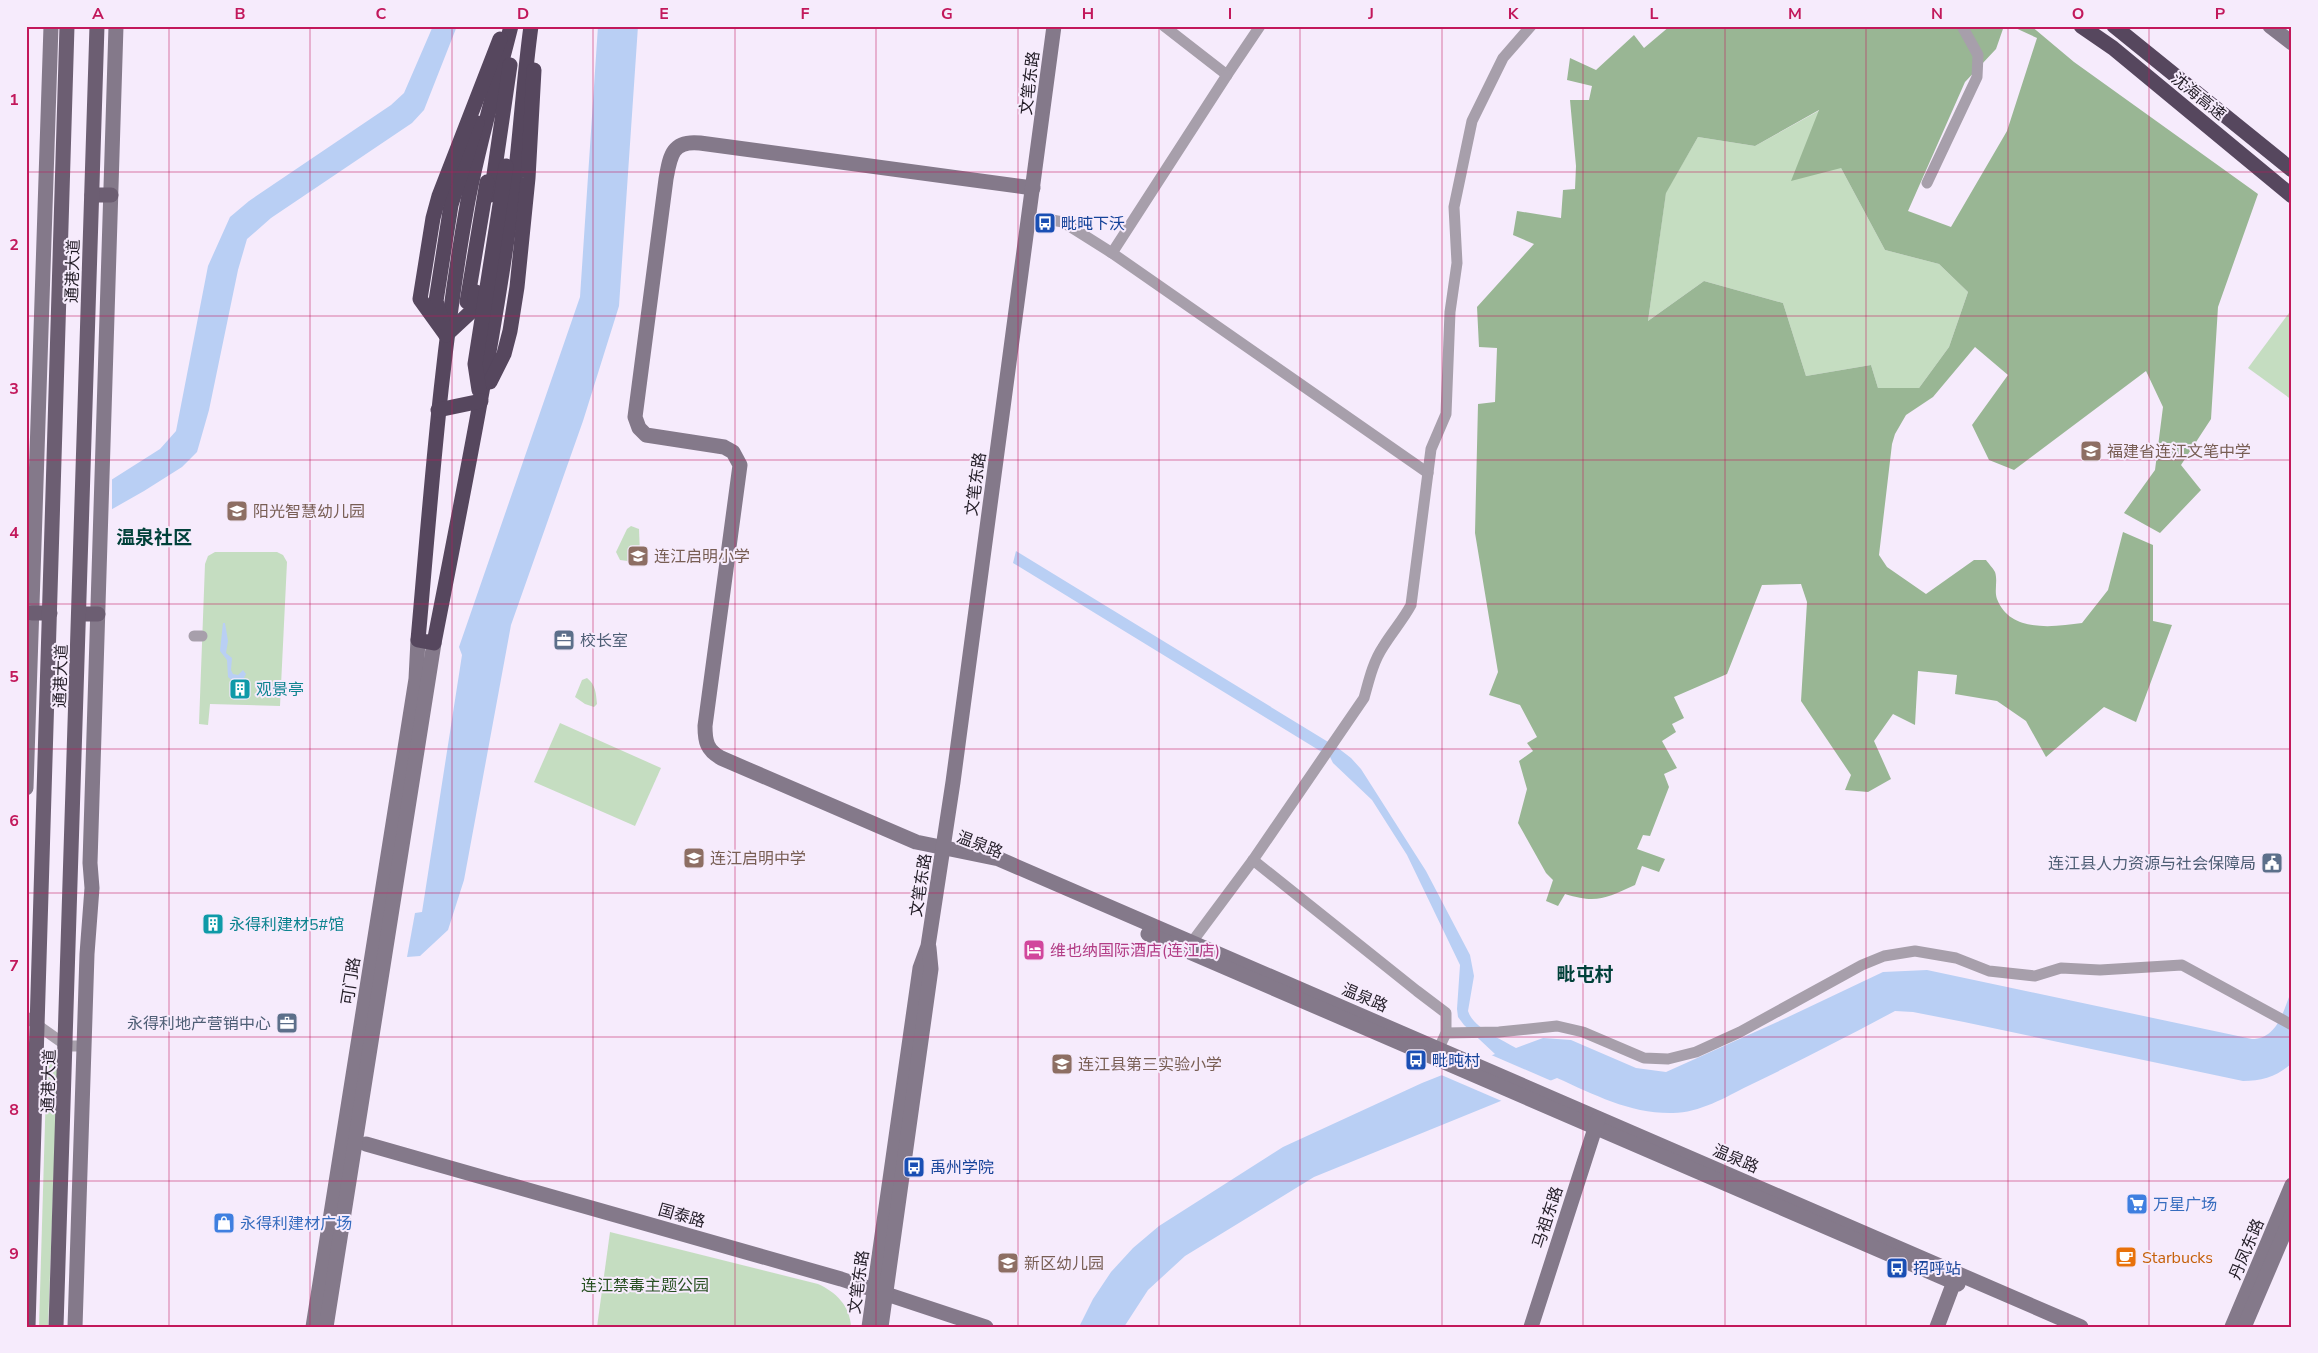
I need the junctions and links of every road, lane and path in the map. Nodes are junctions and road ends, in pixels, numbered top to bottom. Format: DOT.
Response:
graph roads {
  1 [pos="51,26"];
  2 [pos="67,26"];
  3 [pos="97,26"];
  4 [pos="116,26"];
  5 [pos="511,26"];
  6 [pos="533,26"];
  7 [pos="1054,26"];
  8 [pos="1164,26"];
  9 [pos="1260,26"];
  10 [pos="1532,26"];
  11 [pos="1962,26"];
  12 [pos="2081,26"];
  13 [pos="2114,26"];
  14 [pos="2270,26"];
  15 [pos="2292,43"];
  16 [pos="1227,75"];
  17 [pos="2292,170"];
  18 [pos="1927,183"];
  19 [pos="1033,188"];
  20 [pos="92,195"];
  21 [pos="111,195"];
  22 [pos="2292,196"];
  23 [pos="1046,219"];
  24 [pos="1112,253"];
  25 [pos="446,335"];
  26 [pos="481,401"];
  27 [pos="438,410"];
  28 [pos="1428,473"];
  29 [pos="32,613"];
  30 [pos="50,613"];
  31 [pos="79,614"];
  32 [pos="98,614"];
  33 [pos="418,640"];
  34 [pos="434,643"];
  35 [pos="26,788"];
  36 [pos="943,848"];
  37 [pos="1253,860"];
  38 [pos="1192,942"];
  39 [pos="32,1021"];
  40 [pos="2292,1025"];
  41 [pos="1446,1033"];
  42 [pos="67,1046"];
  43 [pos="84,1046"];
  44 [pos="1439,1048"];
  45 [pos="1455,1061"];
  46 [pos="36,1080"];
  47 [pos="26,1101"];
  48 [pos="1596,1123"];
  49 [pos="366,1144"];
  50 [pos="2292,1185"];
  51 [pos="2292,1215"];
  52 [pos="1956,1278"];
  53 [pos="880,1291"];
  54 [pos="2236,1324"];
  55 [pos="28,1327"];
  56 [pos="56,1327"];
  57 [pos="76,1327"];
  58 [pos="313,1327"];
  59 [pos="326,1327"];
  60 [pos="869,1327"];
  61 [pos="881,1327"];
  62 [pos="986,1327"];
  63 [pos="1531,1327"];
  64 [pos="1937,1327"];
  65 [pos="2055,1327"];
  66 [pos="2081,1327"];
  1 -- 29 [label="main road"];
  2 -- 30 [label="main road, 通港大道"];
  3 -- 20 [label="main road, 通港大道"];
  4 -- 21 [label="main road"];
  5 -- 25 [label="highway"];
  5 -- 25 [label="highway"];
  5 -- 25 [label="highway"];
  6 -- 26 [label="highway"];
  7 -- 19 [label="main road, 文笔东路"];
  8 -- 16 [label="street"];
  9 -- 16 [label="street"];
  10 -- 28 [label="street"];
  11 -- 18 [label="street"];
  12 -- 22 [label="highway, 沈海高速"];
  13 -- 17 [label="highway, 沈海高速"];
  14 -- 15 [label="main road"];
  16 -- 24 [label="street"];
  19 -- 36 [label="main road, 文笔东路"];
  19 -- 36 [label="main road"];
  20 -- 21 [label="main road"];
  20 -- 31 [label="main road, 通港大道"];
  21 -- 32 [label="main road"];
  23 -- 24 [label="street"];
  24 -- 28 [label="street"];
  25 -- 27 [label="highway"];
  26 -- 27 [label="highway"];
  26 -- 34 [label="highway"];
  27 -- 33 [label="highway"];
  28 -- 37 [label="street"];
  29 -- 30 [label="main road"];
  29 -- 35 [label="main road"];
  30 -- 39 [label="main road, 通港大道"];
  31 -- 32 [label="main road"];
  31 -- 42 [label="main road, 通港大道"];
  32 -- 43 [label="main road"];
  33 -- 34 [label="highway"];
  33 -- 58 [label="main road, 可门路"];
  34 -- 59 [label="main road, 可门路"];
  36 -- 38 [label="main road, 温泉路"];
  36 -- 45 [label="main road, 温泉路"];
  36 -- 53 [label="main road, 文笔东路"];
  37 -- 38 [label="street"];
  37 -- 41 [label="street"];
  38 -- 44 [label="main road, 温泉路"];
  39 -- 42 [label="street"];
  39 -- 46 [label="main road, 通港大道"];
  40 -- 41 [label="street"];
  41 -- 44 [label="street"];
  42 -- 43 [label="street"];
  42 -- 56 [label="main road, 通港大道"];
  43 -- 57 [label="main road"];
  44 -- 45 [label="main road, 温泉路"];
  45 -- 48 [label="main road, 温泉路"];
  46 -- 47 [label="main road"];
  46 -- 55 [label="main road, 通港大道"];
  48 -- 52 [label="main road, 温泉路"];
  48 -- 63 [label="main road, 马祖东路"];
  49 -- 53 [label="main road, 国泰路"];
  50 -- 54 [label="main road, 丹凤东路"];
  51 -- 54 [label="main road, 丹凤东路"];
  52 -- 64 [label="main road"];
  52 -- 65 [label="main road, 温泉路"];
  52 -- 66 [label="main road, 温泉路"];
  53 -- 60 [label="main road, 文笔东路"];
  53 -- 61 [label="main road, 文笔东路"];
  53 -- 62 [label="main road, 国泰路"];
}
